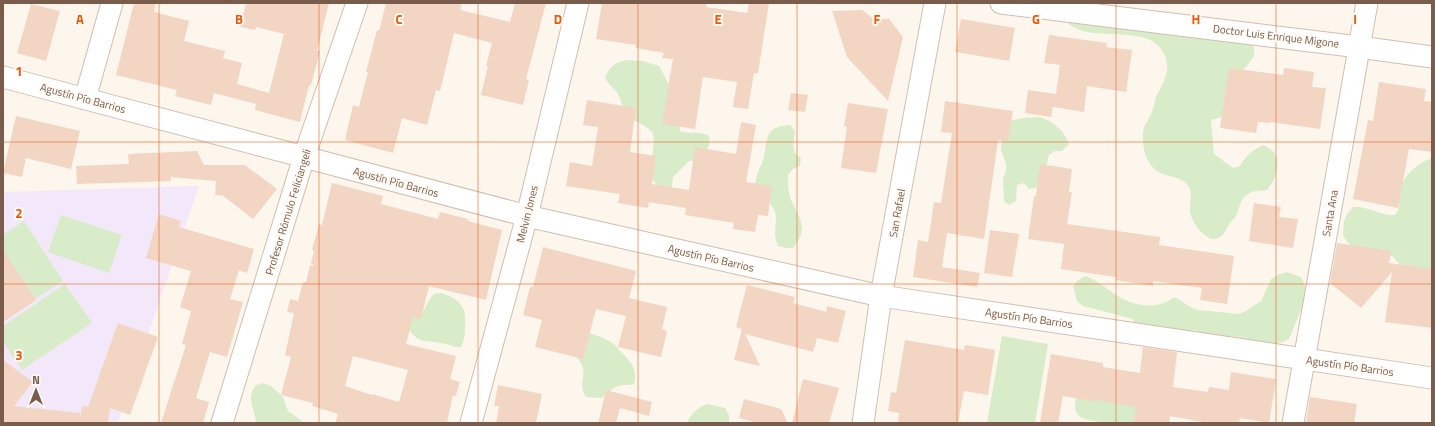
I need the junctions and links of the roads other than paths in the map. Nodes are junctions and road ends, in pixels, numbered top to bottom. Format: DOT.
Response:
graph roads {
  1 [pos="112,3"];
  2 [pos="357,3"];
  3 [pos="578,3"];
  4 [pos="936,3"];
  5 [pos="1001,3"];
  6 [pos="1367,3"];
  7 [pos="1359,47"];
  8 [pos="1432,57"];
  9 [pos="3,77"];
  10 [pos="85,99"];
  11 [pos="304,158"];
  12 [pos="527,216"];
  13 [pos="882,296"];
  14 [pos="1305,360"];
  15 [pos="1432,378"];
  16 [pos="226,422"];
  17 [pos="472,423"];
  18 [pos="863,423"];
  19 [pos="1293,423"];
  1 -- 10 [label="street"];
  2 -- 11 [label="street, Profesor Rómulo Feliciangeli"];
  3 -- 12 [label="street, Melvin Jones"];
  4 -- 13 [label="street, San Rafael"];
  5 -- 7 [label="street, Doctor Luis Enrique Migone"];
  6 -- 7 [label="street, Santa Ana"];
  7 -- 8 [label="street, Doctor Luis Enrique Migone"];
  7 -- 14 [label="street, Santa Ana"];
  9 -- 10 [label="street, Agustín Pío Barrios"];
  10 -- 11 [label="street, Agustín Pío Barrios"];
  11 -- 12 [label="street, Agustín Pío Barrios"];
  11 -- 16 [label="street, Profesor Rómulo Feliciangeli"];
  12 -- 13 [label="street, Agustín Pío Barrios"];
  12 -- 17 [label="street, Melvin Jones"];
  13 -- 14 [label="street, Agustín Pío Barrios"];
  13 -- 18 [label="street, San Rafael"];
  14 -- 15 [label="street, Agustín Pío Barrios"];
  14 -- 19 [label="street, Santa Ana"];
}
